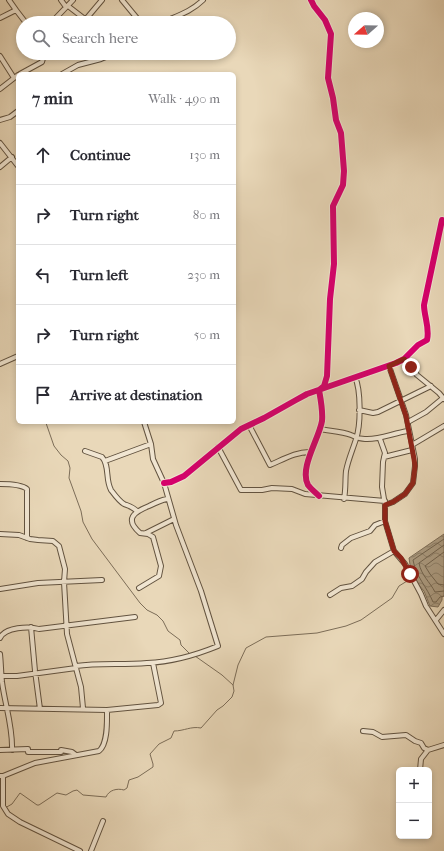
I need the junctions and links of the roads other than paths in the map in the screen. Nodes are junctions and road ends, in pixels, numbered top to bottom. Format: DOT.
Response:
graph roads {
  1 [pos="9,0"];
  2 [pos="61,0"];
  3 [pos="73,0"];
  4 [pos="102,0"];
  5 [pos="122,0"];
  6 [pos="203,0"];
  7 [pos="311,0"];
  8 [pos="67,6"];
  9 [pos="16,10"];
  10 [pos="21,16"];
  11 [pos="58,16"];
  12 [pos="82,16"];
  13 [pos="89,16"];
  14 [pos="135,16"];
  15 [pos="177,16"];
  16 [pos="0,18"];
  17 [pos="0,56"];
  18 [pos="43,60"];
  19 [pos="94,60"];
  20 [pos="24,72"];
  21 [pos="66,72"];
  22 [pos="16,75"];
  23 [pos="16,77"];
  24 [pos="0,89"];
  25 [pos="16,112"];
  26 [pos="0,120"];
  27 [pos="0,143"];
  28 [pos="12,157"];
  29 [pos="16,163"];
  30 [pos="0,166"];
  31 [pos="442,220"];
  32 [pos="16,357"];
  33 [pos="404,359"];
  34 [pos="0,364"];
  35 [pos="389,366"];
  36 [pos="355,377"];
  37 [pos="431,386"];
  38 [pos="444,389"];
  39 [pos="319,390"];
  40 [pos="439,393"];
  41 [pos="443,398"];
  42 [pos="401,402"];
  43 [pos="359,410"];
  44 [pos="408,422"];
  45 [pos="145,424"];
  46 [pos="249,425"];
  47 [pos="444,426"];
  48 [pos="320,429"];
  49 [pos="408,431"];
  50 [pos="356,438"];
  51 [pos="380,439"];
  52 [pos="151,444"];
  53 [pos="412,445"];
  54 [pos="218,447"];
  55 [pos="412,450"];
  56 [pos="85,451"];
  57 [pos="311,452"];
  58 [pos="384,457"];
  59 [pos="105,461"];
  60 [pos="164,483"];
  61 [pos="0,484"];
  62 [pos="319,496"];
  63 [pos="167,498"];
  64 [pos="344,498"];
  65 [pos="385,503"];
  66 [pos="137,511"];
  67 [pos="174,519"];
  68 [pos="385,521"];
  69 [pos="145,533"];
  70 [pos="0,534"];
  71 [pos="27,538"];
  72 [pos="341,548"];
  73 [pos="394,551"];
  74 [pos="102,580"];
  75 [pos="64,582"];
  76 [pos="139,588"];
  77 [pos="0,589"];
  78 [pos="330,595"];
  79 [pos="444,610"];
  80 [pos="135,617"];
  81 [pos="436,620"];
  82 [pos="67,625"];
  83 [pos="31,626"];
  84 [pos="444,634"];
  85 [pos="0,638"];
  86 [pos="0,654"];
  87 [pos="153,663"];
  88 [pos="76,667"];
  89 [pos="35,674"];
  90 [pos="2,676"];
  91 [pos="0,708"];
  92 [pos="7,708"];
  93 [pos="83,708"];
  94 [pos="40,709"];
  95 [pos="107,710"];
  96 [pos="363,731"];
  97 [pos="444,745"];
  98 [pos="0,750"];
  99 [pos="12,750"];
  100 [pos="428,750"];
  101 [pos="76,755"];
  102 [pos="420,767"];
  103 [pos="2,776"];
  104 [pos="103,821"];
  105 [pos="80,851"];
  106 [pos="91,851"];
  1 -- 9 [label="street"];
  2 -- 8 [label="street"];
  3 -- 8 [label="street"];
  4 -- 13 [label="street"];
  5 -- 14 [label="street"];
  6 -- 15 [label="street"];
  7 -- 39 [label="street"];
  8 -- 11 [label="street"];
  8 -- 12 [label="street"];
  9 -- 10 [label="street"];
  9 -- 16 [label="street"];
  17 -- 22 [label="street"];
  18 -- 20 [label="street"];
  19 -- 21 [label="street"];
  23 -- 24 [label="street"];
  25 -- 26 [label="street"];
  27 -- 28 [label="street"];
  28 -- 29 [label="street"];
  28 -- 30 [label="street"];
  31 -- 33 [label="street"];
  32 -- 34 [label="street"];
  33 -- 35 [label="street"];
  33 -- 37 [label="street"];
  35 -- 36 [label="street"];
  35 -- 42 [label="street"];
  36 -- 39 [label="street"];
  36 -- 43 [label="street"];
  37 -- 40 [label="street"];
  37 -- 42 [label="street"];
  38 -- 40 [label="street"];
  39 -- 46 [label="street"];
  39 -- 48 [label="street"];
  40 -- 41 [label="street"];
  41 -- 44 [label="street"];
  42 -- 43 [label="street"];
  42 -- 44 [label="street"];
  43 -- 50 [label="street"];
  44 -- 49 [label="street"];
  45 -- 52 [label="street"];
  46 -- 54 [label="street"];
  46 -- 57 [label="street"];
  47 -- 53 [label="street"];
  48 -- 50 [label="street"];
  48 -- 57 [label="street"];
  49 -- 51 [label="street"];
  49 -- 53 [label="street"];
  50 -- 51 [label="street"];
  50 -- 64 [label="street"];
  51 -- 58 [label="street"];
  52 -- 59 [label="street"];
  52 -- 60 [label="street"];
  53 -- 55 [label="street"];
  54 -- 60 [label="street"];
  54 -- 62 [label="street"];
  55 -- 58 [label="street"];
  55 -- 65 [label="street"];
  56 -- 59 [label="street"];
  57 -- 62 [label="street"];
  58 -- 65 [label="street"];
  59 -- 66 [label="street"];
  60 -- 63 [label="street"];
  61 -- 71 [label="street"];
  62 -- 64 [label="street"];
  63 -- 66 [label="street"];
  63 -- 67 [label="street"];
  64 -- 65 [label="street"];
  65 -- 68 [label="street"];
  66 -- 69 [label="street"];
  67 -- 69 [label="street"];
  67 -- 87 [label="street"];
  68 -- 72 [label="street"];
  68 -- 73 [label="street"];
  69 -- 76 [label="street"];
  70 -- 71 [label="street"];
  71 -- 75 [label="street"];
  73 -- 78 [label="street"];
  73 -- 81 [label="street"];
  74 -- 75 [label="street"];
  75 -- 77 [label="street"];
  75 -- 82 [label="street"];
  79 -- 81 [label="street"];
  80 -- 82 [label="street"];
  81 -- 84 [label="street"];
  82 -- 83 [label="street"];
  82 -- 88 [label="street"];
  83 -- 85 [label="street"];
  83 -- 89 [label="street"];
  86 -- 90 [label="street"];
  87 -- 88 [label="street"];
  87 -- 95 [label="street"];
  88 -- 89 [label="street"];
  88 -- 93 [label="street"];
  89 -- 90 [label="street"];
  89 -- 94 [label="street"];
  90 -- 92 [label="street"];
  91 -- 92 [label="street"];
  92 -- 94 [label="street"];
  92 -- 99 [label="street"];
  93 -- 94 [label="street"];
  93 -- 95 [label="street"];
  95 -- 101 [label="street"];
  96 -- 100 [label="street"];
  97 -- 100 [label="street"];
  98 -- 99 [label="street"];
  99 -- 101 [label="street"];
  100 -- 102 [label="street"];
  101 -- 103 [label="street"];
  103 -- 105 [label="street"];
  104 -- 106 [label="street"];
}
